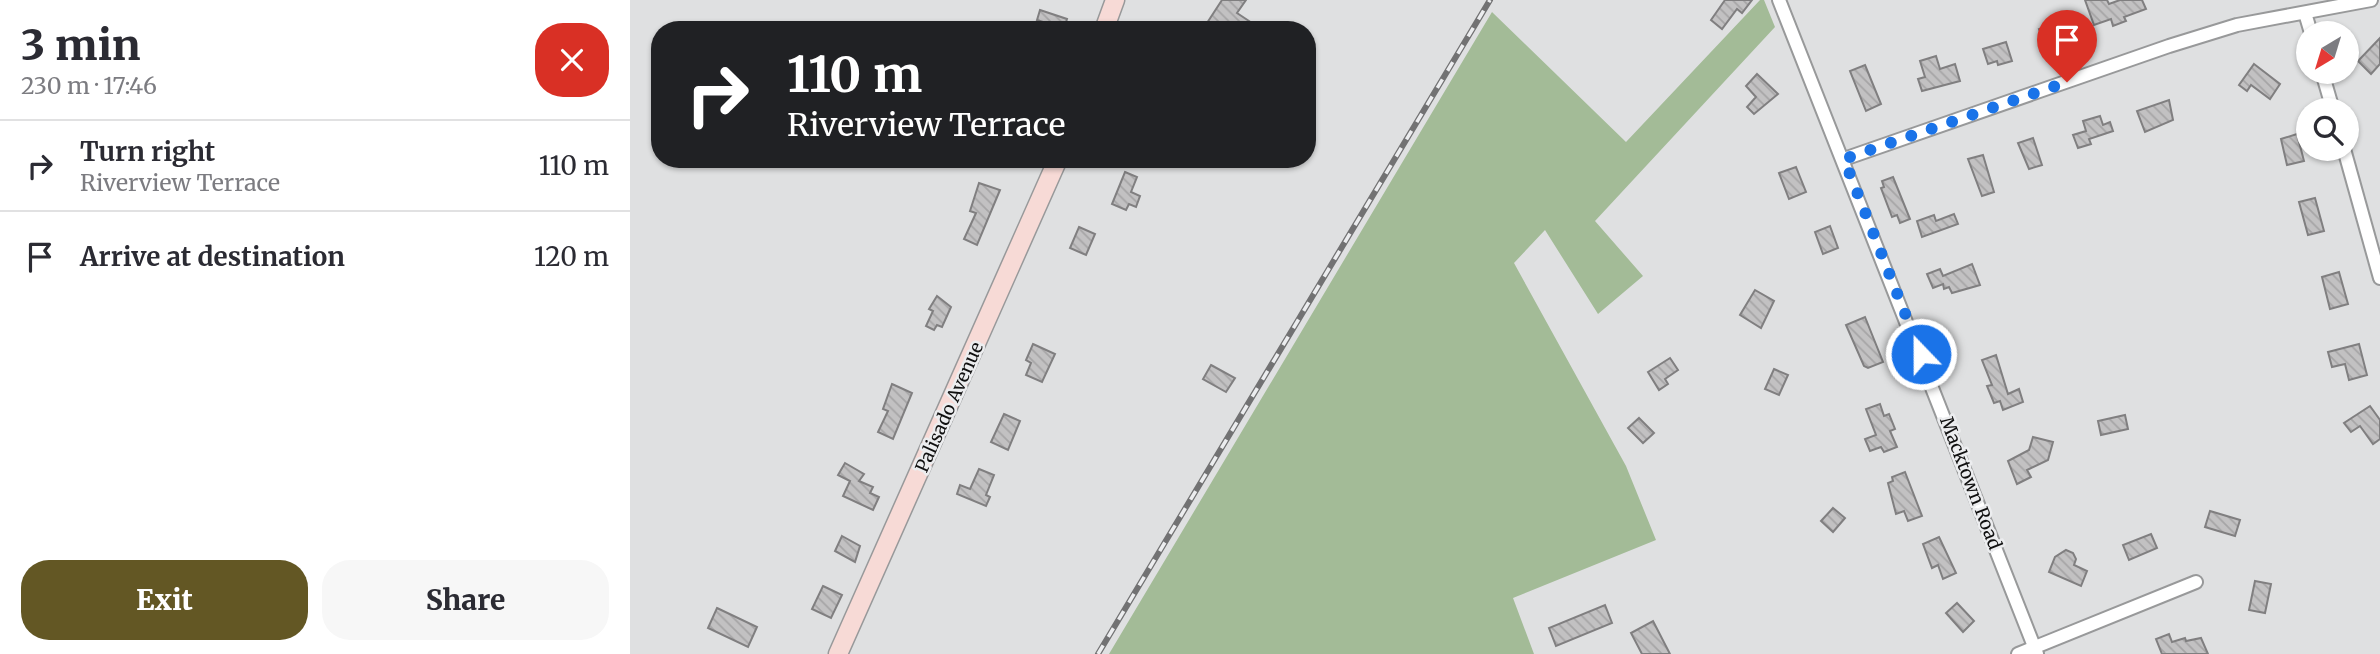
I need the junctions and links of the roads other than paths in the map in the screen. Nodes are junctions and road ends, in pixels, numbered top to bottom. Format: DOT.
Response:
graph roads {
  1 [pos="1115,0"];
  2 [pos="1779,0"];
  3 [pos="2371,0"];
  4 [pos="2305,13"];
  5 [pos="1107,21"];
  6 [pos="2307,21"];
  7 [pos="1844,159"];
  8 [pos="2347,161"];
  9 [pos="1054,168"];
  10 [pos="2380,278"];
  11 [pos="2196,582"];
  12 [pos="2036,649"];
  13 [pos="838,654"];
  14 [pos="2018,654"];
  1 -- 5 [label="main road"];
  2 -- 7 [label="street, Macktown Road"];
  3 -- 4 [label="street"];
  4 -- 6 [label="street"];
  4 -- 7 [label="street"];
  7 -- 12 [label="street, Macktown Road"];
  8 -- 10 [label="street"];
  9 -- 13 [label="main road, Palisado Avenue"];
  11 -- 12 [label="street"];
  12 -- 14 [label="street"];
}
